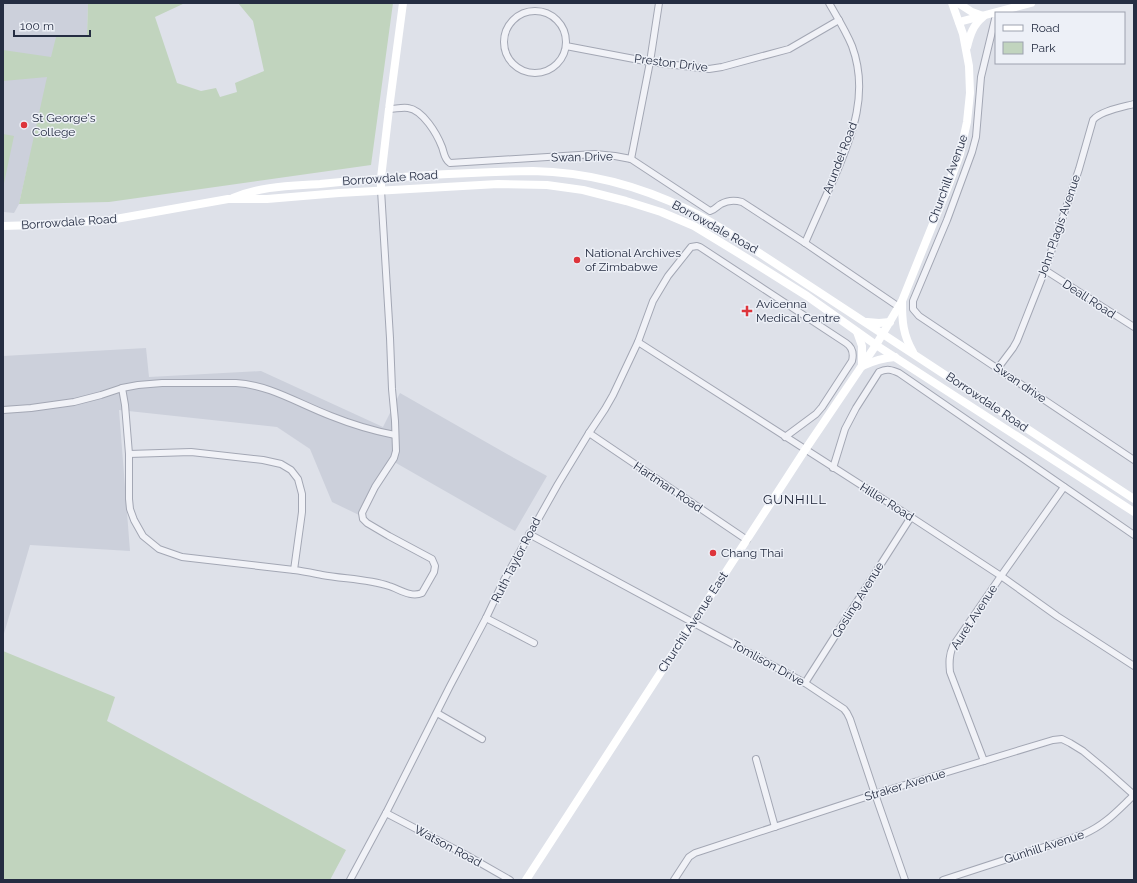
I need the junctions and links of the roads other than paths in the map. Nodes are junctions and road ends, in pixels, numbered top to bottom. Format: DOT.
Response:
graph roads {
  1 [pos="403,3"];
  2 [pos="659,3"];
  3 [pos="829,3"];
  4 [pos="952,3"];
  5 [pos="958,3"];
  6 [pos="1031,3"];
  7 [pos="1000,12"];
  8 [pos="995,13"];
  9 [pos="984,16"];
  10 [pos="995,17"];
  11 [pos="839,20"];
  12 [pos="959,22"];
  13 [pos="566,46"];
  14 [pos="966,50"];
  15 [pos="650,62"];
  16 [pos="1134,104"];
  17 [pos="389,109"];
  18 [pos="631,159"];
  19 [pos="381,178"];
  20 [pos="381,190"];
  21 [pos="228,199"];
  22 [pos="3,226"];
  23 [pos="930,231"];
  24 [pos="940,236"];
  25 [pos="805,243"];
  26 [pos="1045,270"];
  27 [pos="900,304"];
  28 [pos="864,322"];
  29 [pos="890,322"];
  30 [pos="1134,327"];
  31 [pos="856,331"];
  32 [pos="883,333"];
  33 [pos="638,342"];
  34 [pos="876,345"];
  35 [pos="914,353"];
  36 [pos="895,357"];
  37 [pos="862,366"];
  38 [pos="998,368"];
  39 [pos="122,388"];
  40 [pos="3,410"];
  41 [pos="589,433"];
  42 [pos="395,435"];
  43 [pos="785,437"];
  44 [pos="805,450"];
  45 [pos="129,454"];
  46 [pos="1134,460"];
  47 [pos="833,468"];
  48 [pos="1064,487"];
  49 [pos="1134,500"];
  50 [pos="1134,512"];
  51 [pos="911,517"];
  52 [pos="529,534"];
  53 [pos="1134,535"];
  54 [pos="747,540"];
  55 [pos="294,570"];
  56 [pos="1001,576"];
  57 [pos="486,618"];
  58 [pos="693,622"];
  59 [pos="534,643"];
  60 [pos="1134,666"];
  61 [pos="805,683"];
  62 [pos="437,713"];
  63 [pos="482,739"];
  64 [pos="756,759"];
  65 [pos="984,761"];
  66 [pos="875,794"];
  67 [pos="1134,795"];
  68 [pos="386,813"];
  69 [pos="775,827"];
  70 [pos="350,880"];
  71 [pos="510,880"];
  72 [pos="526,880"];
  73 [pos="674,880"];
  74 [pos="905,880"];
  75 [pos="944,880"];
  1 -- 17 [label="main road"];
  2 -- 15 [label="street"];
  3 -- 11 [label="street, Arundel Road"];
  4 -- 12 [label="main road, Churchill Avenue"];
  5 -- 9 [label="main road"];
  6 -- 7 [label="main road"];
  8 -- 9 [label="main road"];
  9 -- 12 [label="main road"];
  9 -- 14 [label="main road"];
  10 -- 24 [label="street"];
  11 -- 15 [label="street, Preston Drive"];
  11 -- 25 [label="street, Arundel Road"];
  12 -- 14 [label="main road, Churchill Avenue"];
  13 -- 13 [label="street"];
  13 -- 15 [label="street, Preston Drive"];
  14 -- 23 [label="main road, Churchill Avenue"];
  15 -- 18 [label="street"];
  16 -- 26 [label="street, John Plagis Avenue"];
  17 -- 18 [label="street, Swan Drive"];
  17 -- 19 [label="main road"];
  18 -- 25 [label="street, Swan Drive"];
  19 -- 20 [label="main road"];
  19 -- 21 [label="main road, Borrowdale Road"];
  19 -- 28 [label="main road, Borrowdale Road"];
  20 -- 21 [label="main road, Borrowdale Road"];
  20 -- 31 [label="main road, Borrowdale Road"];
  20 -- 42 [label="street"];
  21 -- 22 [label="main road, Borrowdale Road"];
  23 -- 24 [label="street"];
  23 -- 27 [label="main road, Churchill Avenue"];
  24 -- 38 [label="street, Swan drive"];
  25 -- 27 [label="street, Swan Drive"];
  26 -- 30 [label="street, Deall Road"];
  26 -- 38 [label="street, John Plagis Avenue"];
  27 -- 29 [label="main road, Churchill Avenue"];
  27 -- 35 [label="main road"];
  28 -- 29 [label="main road"];
  28 -- 32 [label="main road, Borrowdale Road"];
  29 -- 32 [label="main road, Churchill Avenue"];
  31 -- 34 [label="main road, Borrowdale Road"];
  31 -- 37 [label="main road"];
  32 -- 34 [label="main road, Churchill Avenue"];
  32 -- 35 [label="main road, Borrowdale Road"];
  33 -- 41 [label="street, Ruth Taylor Road"];
  33 -- 43 [label="street, Hiller Road"];
  33 -- 43 [label="street, Ruth Taylor Road"];
  34 -- 36 [label="main road, Borrowdale Road"];
  34 -- 37 [label="main road, Churchil Avenue East"];
  35 -- 49 [label="main road, Borrowdale Road"];
  36 -- 37 [label="main road"];
  36 -- 50 [label="main road, Borrowdale Road"];
  37 -- 44 [label="main road, Churchil Avenue East"];
  38 -- 46 [label="street, Swan drive"];
  39 -- 40 [label="street"];
  39 -- 42 [label="street"];
  39 -- 45 [label="street"];
  41 -- 52 [label="street, Ruth Taylor Road"];
  41 -- 54 [label="street, Hartman Road"];
  42 -- 55 [label="street"];
  43 -- 44 [label="street, Hiller Road"];
  44 -- 47 [label="street, Hiller Road"];
  44 -- 54 [label="main road, Churchil Avenue East"];
  45 -- 55 [label="street"];
  45 -- 55 [label="street"];
  47 -- 48 [label="street"];
  47 -- 51 [label="street, Hiller Road"];
  48 -- 53 [label="street"];
  48 -- 56 [label="street, Auret Avenue"];
  51 -- 56 [label="street, Hiller Road"];
  51 -- 61 [label="street, Gosling Avenue"];
  52 -- 57 [label="street, Ruth Taylor Road"];
  52 -- 58 [label="street, Tomlison Drive"];
  54 -- 58 [label="main road, Churchil Avenue East"];
  56 -- 60 [label="street, Hiller Road"];
  56 -- 65 [label="street, Auret Avenue"];
  57 -- 59 [label="street"];
  57 -- 62 [label="street, Ruth Taylor Road"];
  58 -- 61 [label="street, Tomlison Drive"];
  58 -- 72 [label="main road, Churchil Avenue East"];
  61 -- 66 [label="street, Tomlison Drive"];
  62 -- 63 [label="street"];
  62 -- 68 [label="street, Ruth Taylor Road"];
  64 -- 69 [label="street"];
  65 -- 66 [label="street, Straker Avenue"];
  65 -- 67 [label="street, Straker Avenue"];
  66 -- 69 [label="street, Straker Avenue"];
  66 -- 74 [label="street, Tomlison Drive"];
  67 -- 75 [label="street, Gunhill Avenue"];
  68 -- 70 [label="street, Ruth Taylor Road"];
  68 -- 71 [label="street, Watson Road"];
  69 -- 73 [label="street, Straker Avenue"];
}
